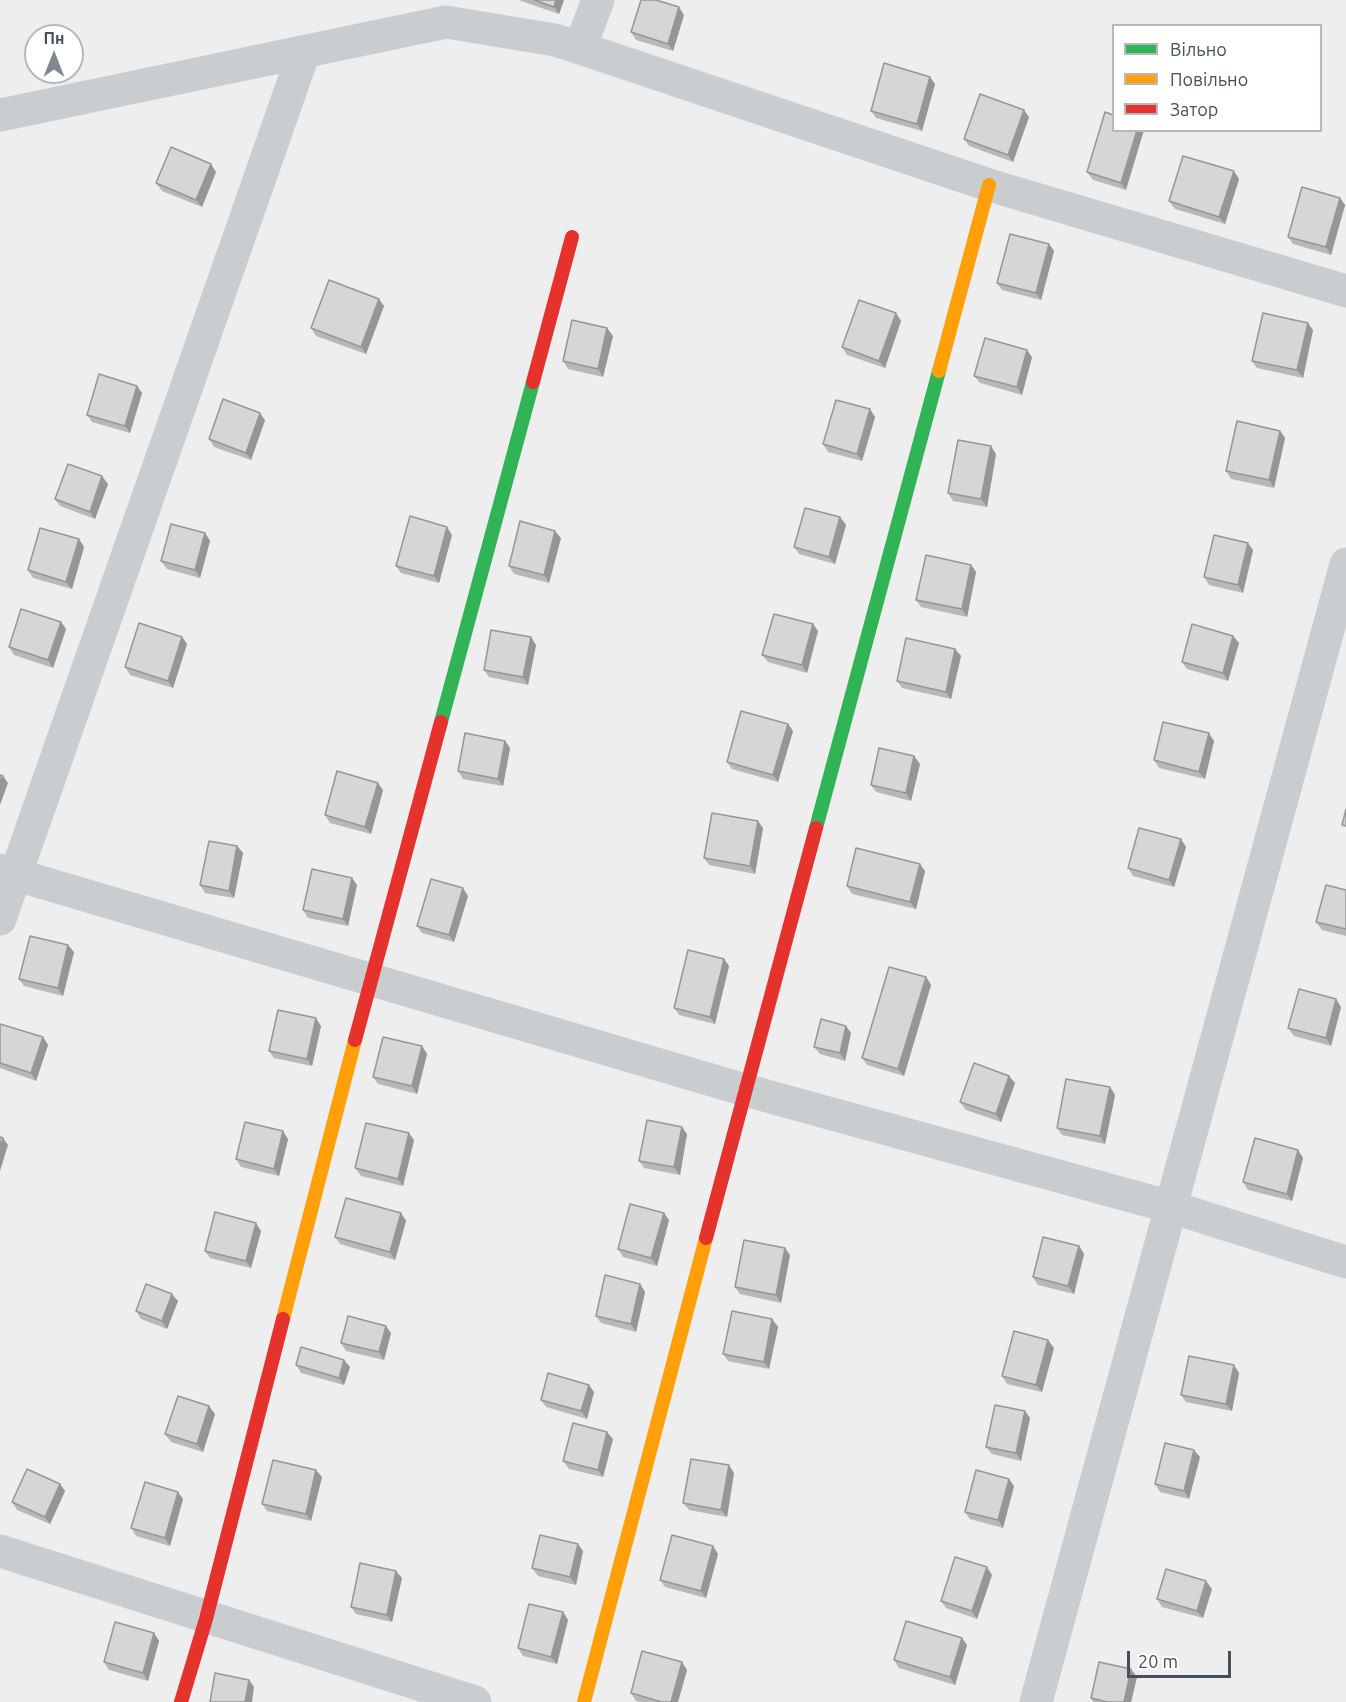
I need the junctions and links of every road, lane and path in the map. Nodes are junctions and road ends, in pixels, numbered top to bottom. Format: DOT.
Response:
graph roads {
  1 [pos="598,0"];
  2 [pos="580,48"];
  3 [pos="304,52"];
  4 [pos="0,115"];
  5 [pos="989,185"];
  6 [pos="572,237"];
  7 [pos="1346,291"];
  8 [pos="1346,564"];
  9 [pos="8,872"];
  10 [pos="0,919"];
  11 [pos="371,978"];
  12 [pos="745,1089"];
  13 [pos="1171,1207"];
  14 [pos="1346,1262"];
  15 [pos="0,1551"];
  16 [pos="206,1619"];
  17 [pos="181,1702"];
  18 [pos="474,1702"];
  19 [pos="584,1702"];
  20 [pos="1036,1702"];
  1 -- 2 [label="street"];
  2 -- 3 [label="street"];
  2 -- 5 [label="street"];
  3 -- 4 [label="street"];
  3 -- 9 [label="street"];
  5 -- 7 [label="street"];
  5 -- 12 [label="street"];
  6 -- 11 [label="street"];
  8 -- 13 [label="street"];
  9 -- 10 [label="street"];
  9 -- 11 [label="street"];
  11 -- 12 [label="street"];
  11 -- 16 [label="street"];
  12 -- 13 [label="street"];
  12 -- 19 [label="street"];
  13 -- 14 [label="street"];
  13 -- 20 [label="street"];
  15 -- 16 [label="street"];
  16 -- 17 [label="street"];
  16 -- 18 [label="street"];
}
